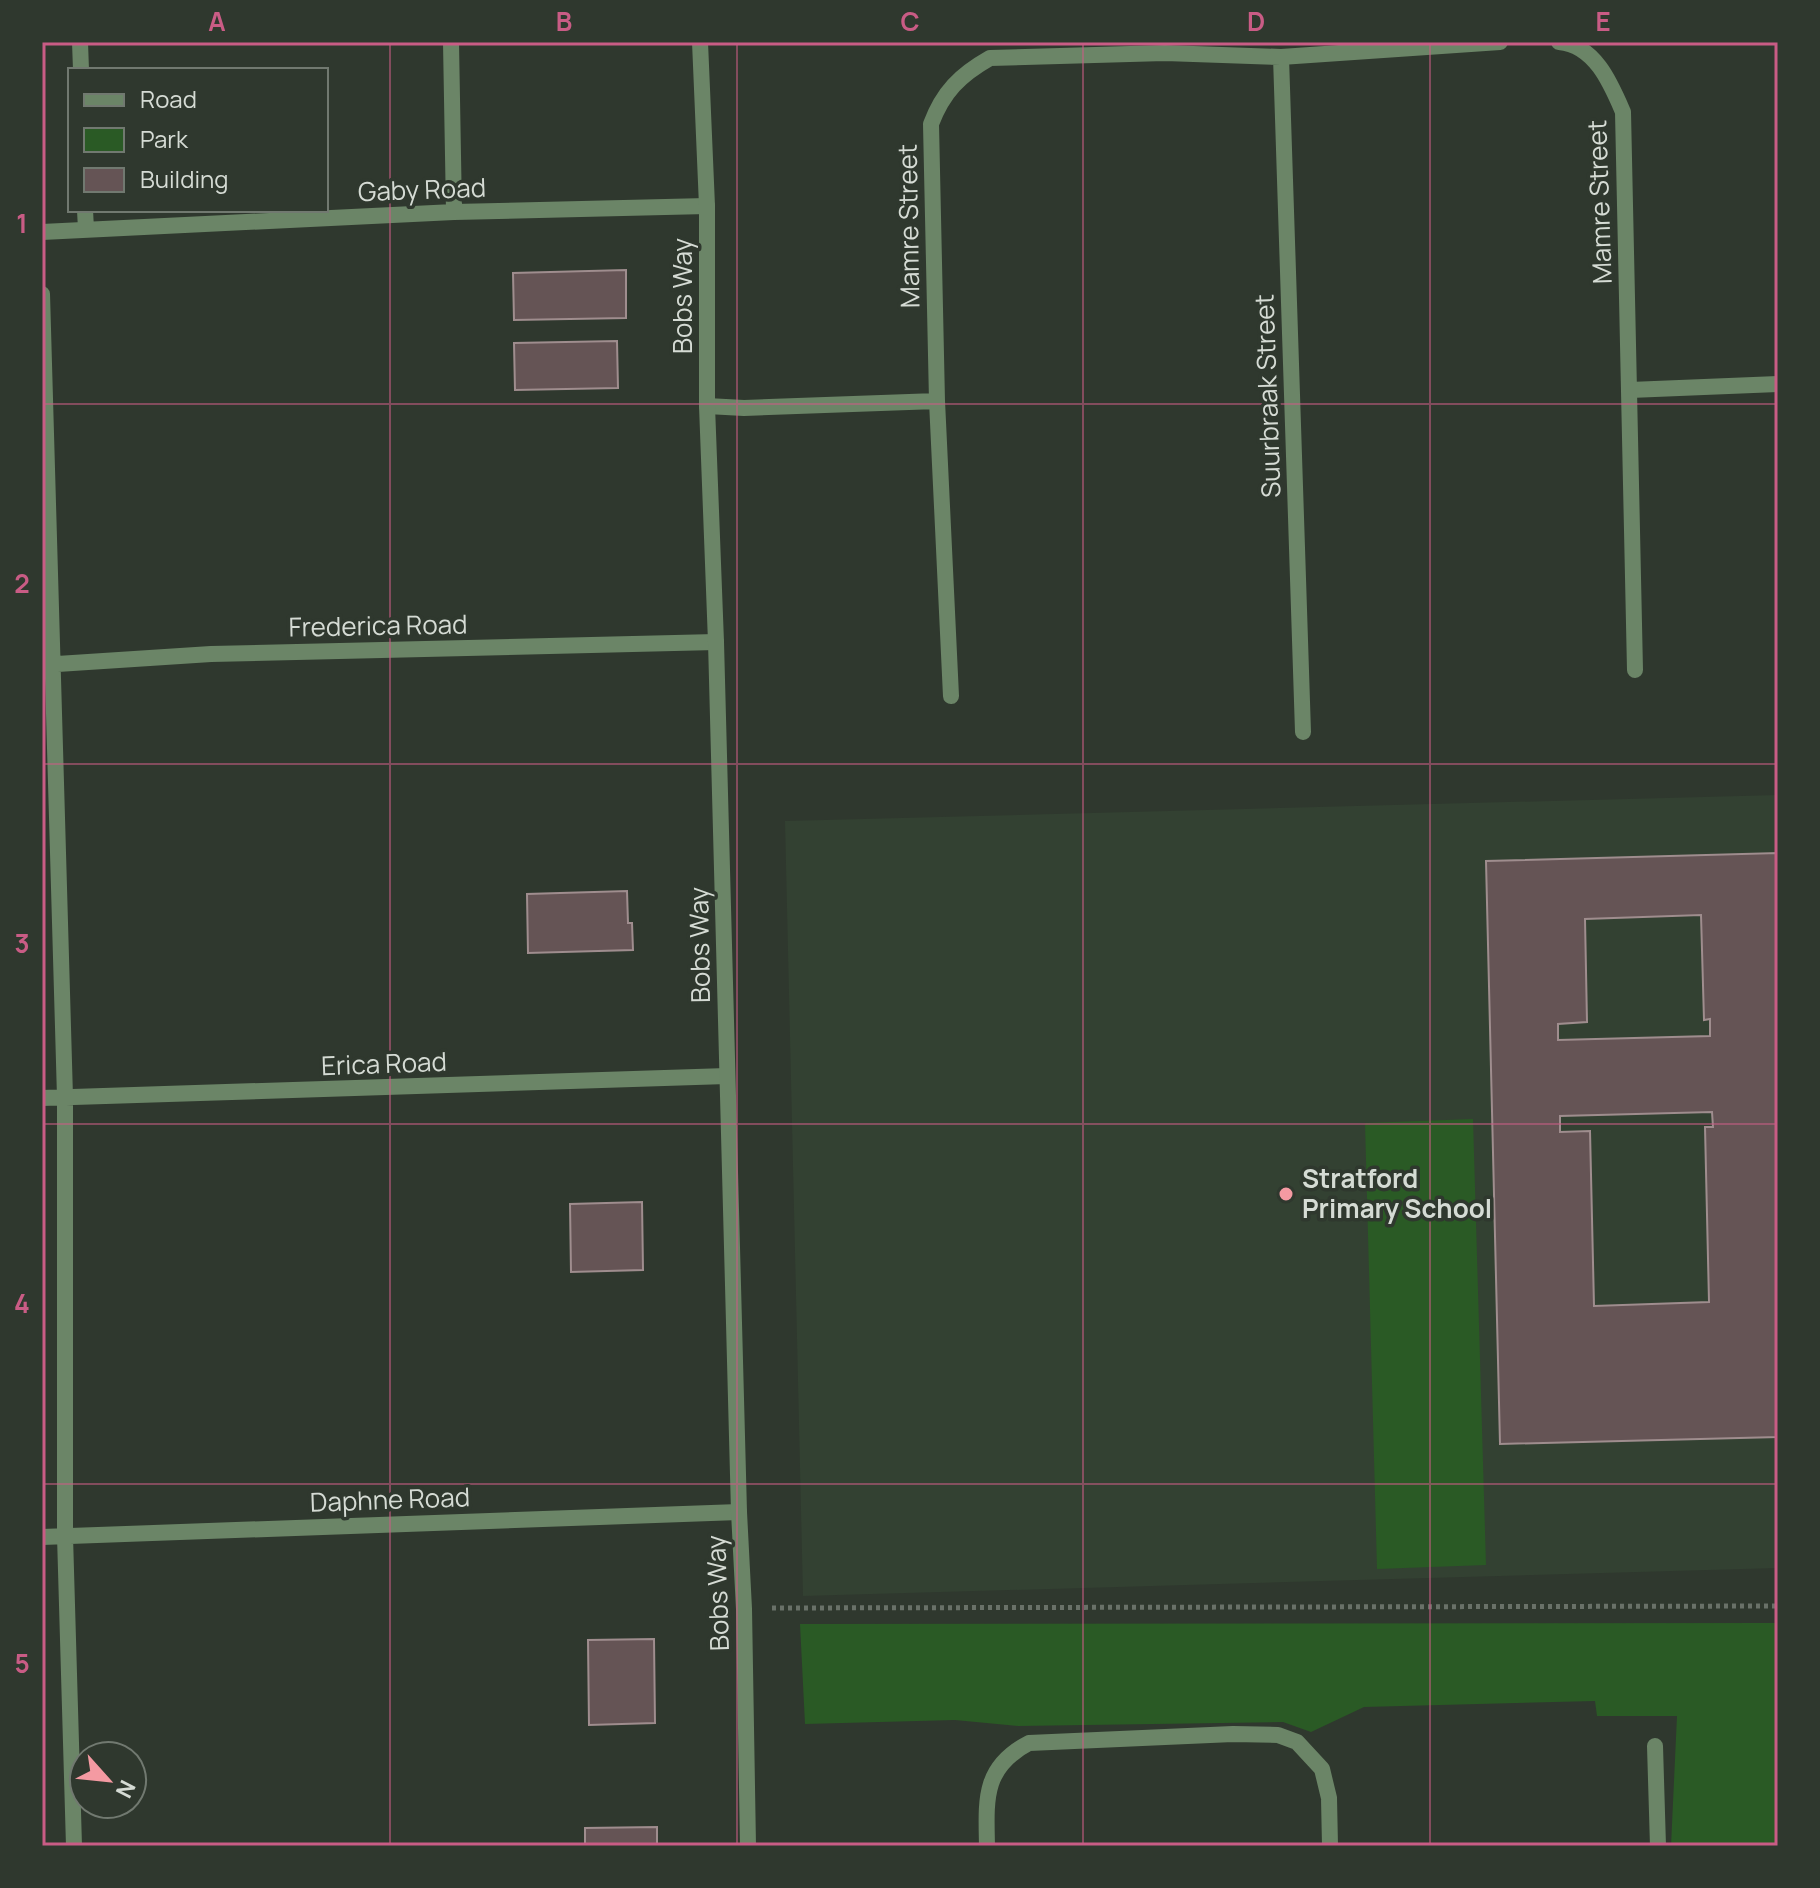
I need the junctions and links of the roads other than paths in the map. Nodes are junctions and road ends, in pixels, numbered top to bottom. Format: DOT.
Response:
graph roads {
  1 [pos="80,42"];
  2 [pos="451,42"];
  3 [pos="700,42"];
  4 [pos="1500,42"];
  5 [pos="1559,42"];
  6 [pos="1281,57"];
  7 [pos="81,68"];
  8 [pos="707,206"];
  9 [pos="85,212"];
  10 [pos="454,212"];
  11 [pos="86,229"];
  12 [pos="42,232"];
  13 [pos="42,294"];
  14 [pos="1778,384"];
  15 [pos="1630,390"];
  16 [pos="937,401"];
  17 [pos="707,406"];
  18 [pos="716,642"];
  19 [pos="48,665"];
  20 [pos="1635,670"];
  21 [pos="951,696"];
  22 [pos="1303,732"];
  23 [pos="727,1076"];
  24 [pos="65,1097"];
  25 [pos="42,1098"];
  26 [pos="739,1512"];
  27 [pos="65,1536"];
  28 [pos="42,1537"];
  29 [pos="1655,1746"];
  30 [pos="74,1846"];
  31 [pos="748,1846"];
  32 [pos="987,1846"];
  33 [pos="1330,1846"];
  34 [pos="1658,1846"];
  1 -- 7 [label="street"];
  2 -- 10 [label="street"];
  3 -- 8 [label="street, Bobs Way"];
  4 -- 6 [label="street, Mamre Street"];
  5 -- 15 [label="street, Mamre Street"];
  6 -- 16 [label="street, Mamre Street"];
  6 -- 22 [label="street, Suurbraak Street"];
  8 -- 10 [label="street, Gaby Road"];
  8 -- 17 [label="street, Bobs Way"];
  9 -- 11 [label="street"];
  10 -- 11 [label="street, Gaby Road"];
  11 -- 12 [label="street, Gaby Road"];
  13 -- 19 [label="street"];
  14 -- 15 [label="street"];
  15 -- 20 [label="street, Mamre Street"];
  16 -- 17 [label="street"];
  16 -- 21 [label="street, Mamre Street"];
  17 -- 18 [label="street, Bobs Way"];
  18 -- 19 [label="street, Frederica Road"];
  18 -- 23 [label="street, Bobs Way"];
  19 -- 24 [label="street"];
  23 -- 24 [label="street, Erica Road"];
  23 -- 26 [label="street, Bobs Way"];
  24 -- 25 [label="street, Erica Road"];
  24 -- 27 [label="street"];
  26 -- 27 [label="street, Daphne Road"];
  26 -- 31 [label="street, Bobs Way"];
  27 -- 28 [label="street, Daphne Road"];
  27 -- 30 [label="street"];
  29 -- 34 [label="street"];
  32 -- 33 [label="street"];
}
